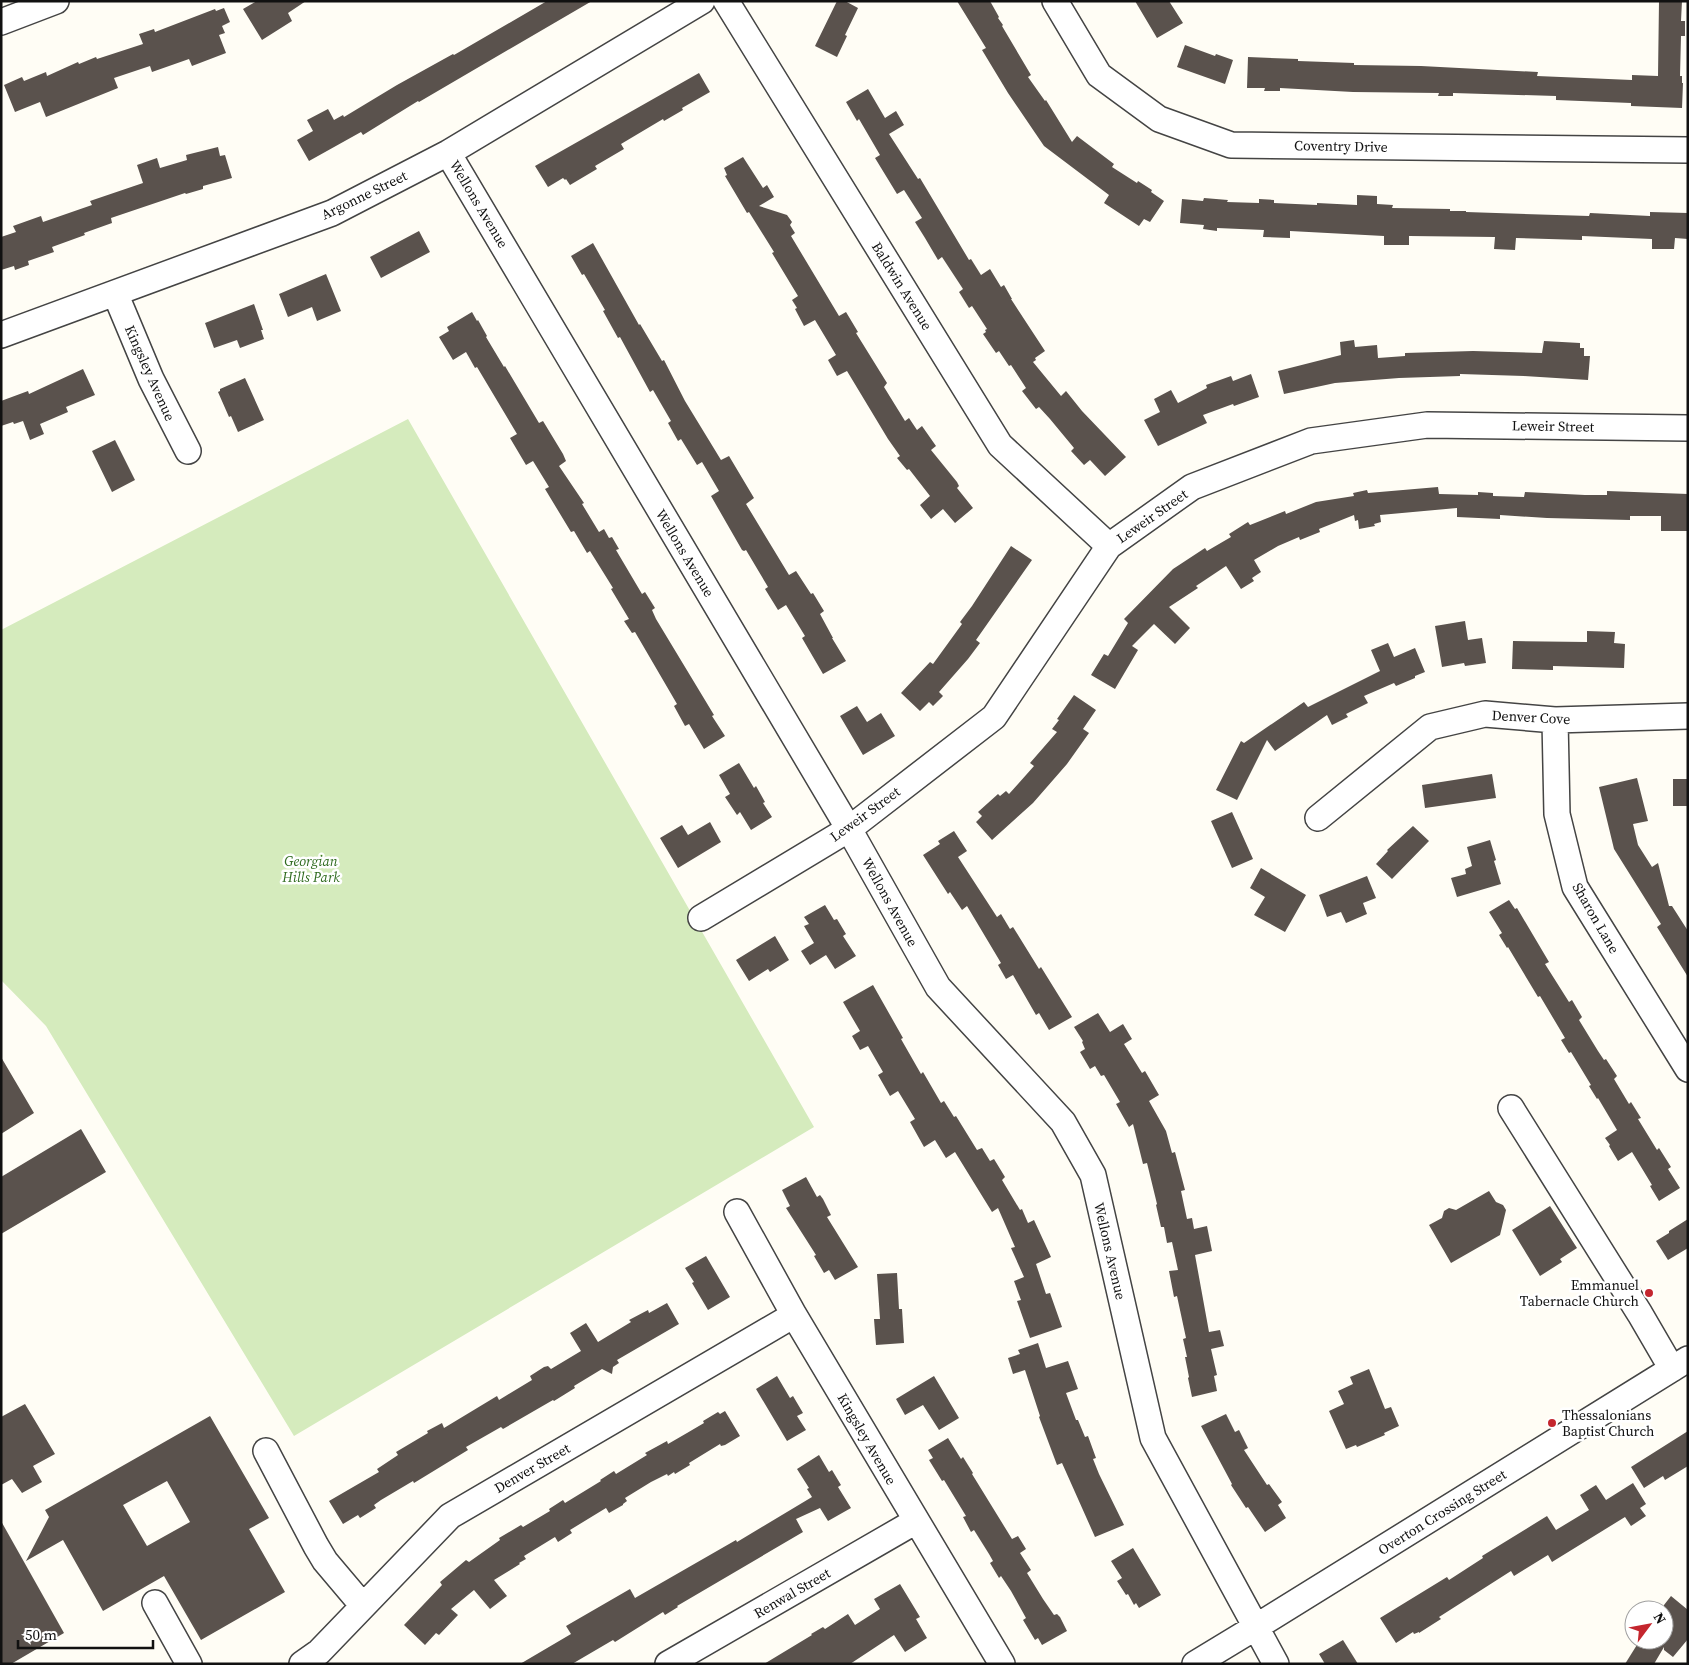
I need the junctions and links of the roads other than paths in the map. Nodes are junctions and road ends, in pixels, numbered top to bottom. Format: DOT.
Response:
graph roads {
  1 [pos="56,1"];
  2 [pos="702,1"];
  3 [pos="726,1"];
  4 [pos="1055,1"];
  5 [pos="1,22"];
  6 [pos="1688,150"];
  7 [pos="448,153"];
  8 [pos="115,293"];
  9 [pos="1,335"];
  10 [pos="1688,428"];
  11 [pos="188,451"];
  12 [pos="1109,546"];
  13 [pos="1688,716"];
  14 [pos="1555,720"];
  15 [pos="1318,818"];
  16 [pos="849,828"];
  17 [pos="701,918"];
  18 [pos="1688,1069"];
  19 [pos="1512,1108"];
  20 [pos="737,1212"];
  21 [pos="794,1315"];
  22 [pos="1680,1364"];
  23 [pos="266,1451"];
  24 [pos="916,1521"];
  25 [pos="155,1603"];
  26 [pos="364,1606"];
  27 [pos="1256,1627"];
  28 [pos="189,1664"];
  29 [pos="302,1664"];
  30 [pos="668,1664"];
  31 [pos="1002,1664"];
  32 [pos="1195,1664"];
  33 [pos="1276,1664"];
  1 -- 5 [label="street"];
  2 -- 7 [label="street, Argonne Street"];
  3 -- 12 [label="street, Baldwin Avenue"];
  4 -- 6 [label="street, Coventry Drive"];
  7 -- 8 [label="street, Argonne Street"];
  7 -- 16 [label="street, Wellons Avenue"];
  8 -- 9 [label="street, Argonne Street"];
  8 -- 11 [label="street, Kingsley Avenue"];
  10 -- 12 [label="street, Leweir Street"];
  12 -- 16 [label="street, Leweir Street"];
  13 -- 14 [label="street, Denver Cove"];
  14 -- 15 [label="street, Denver Cove"];
  14 -- 18 [label="street, Sharon Lane"];
  16 -- 17 [label="street, Leweir Street"];
  16 -- 27 [label="street, Wellons Avenue"];
  19 -- 22 [label="street"];
  20 -- 21 [label="street, Kingsley Avenue"];
  21 -- 24 [label="street, Kingsley Avenue"];
  21 -- 26 [label="street, Denver Street"];
  22 -- 27 [label="street, Overton Crossing Street"];
  23 -- 26 [label="street"];
  24 -- 30 [label="street, Renwal Street"];
  24 -- 31 [label="street, Kingsley Avenue"];
  25 -- 28 [label="street"];
  26 -- 29 [label="street, Denver Street"];
  27 -- 32 [label="street, Overton Crossing Street"];
  27 -- 33 [label="street, Wellons Avenue"];
}
